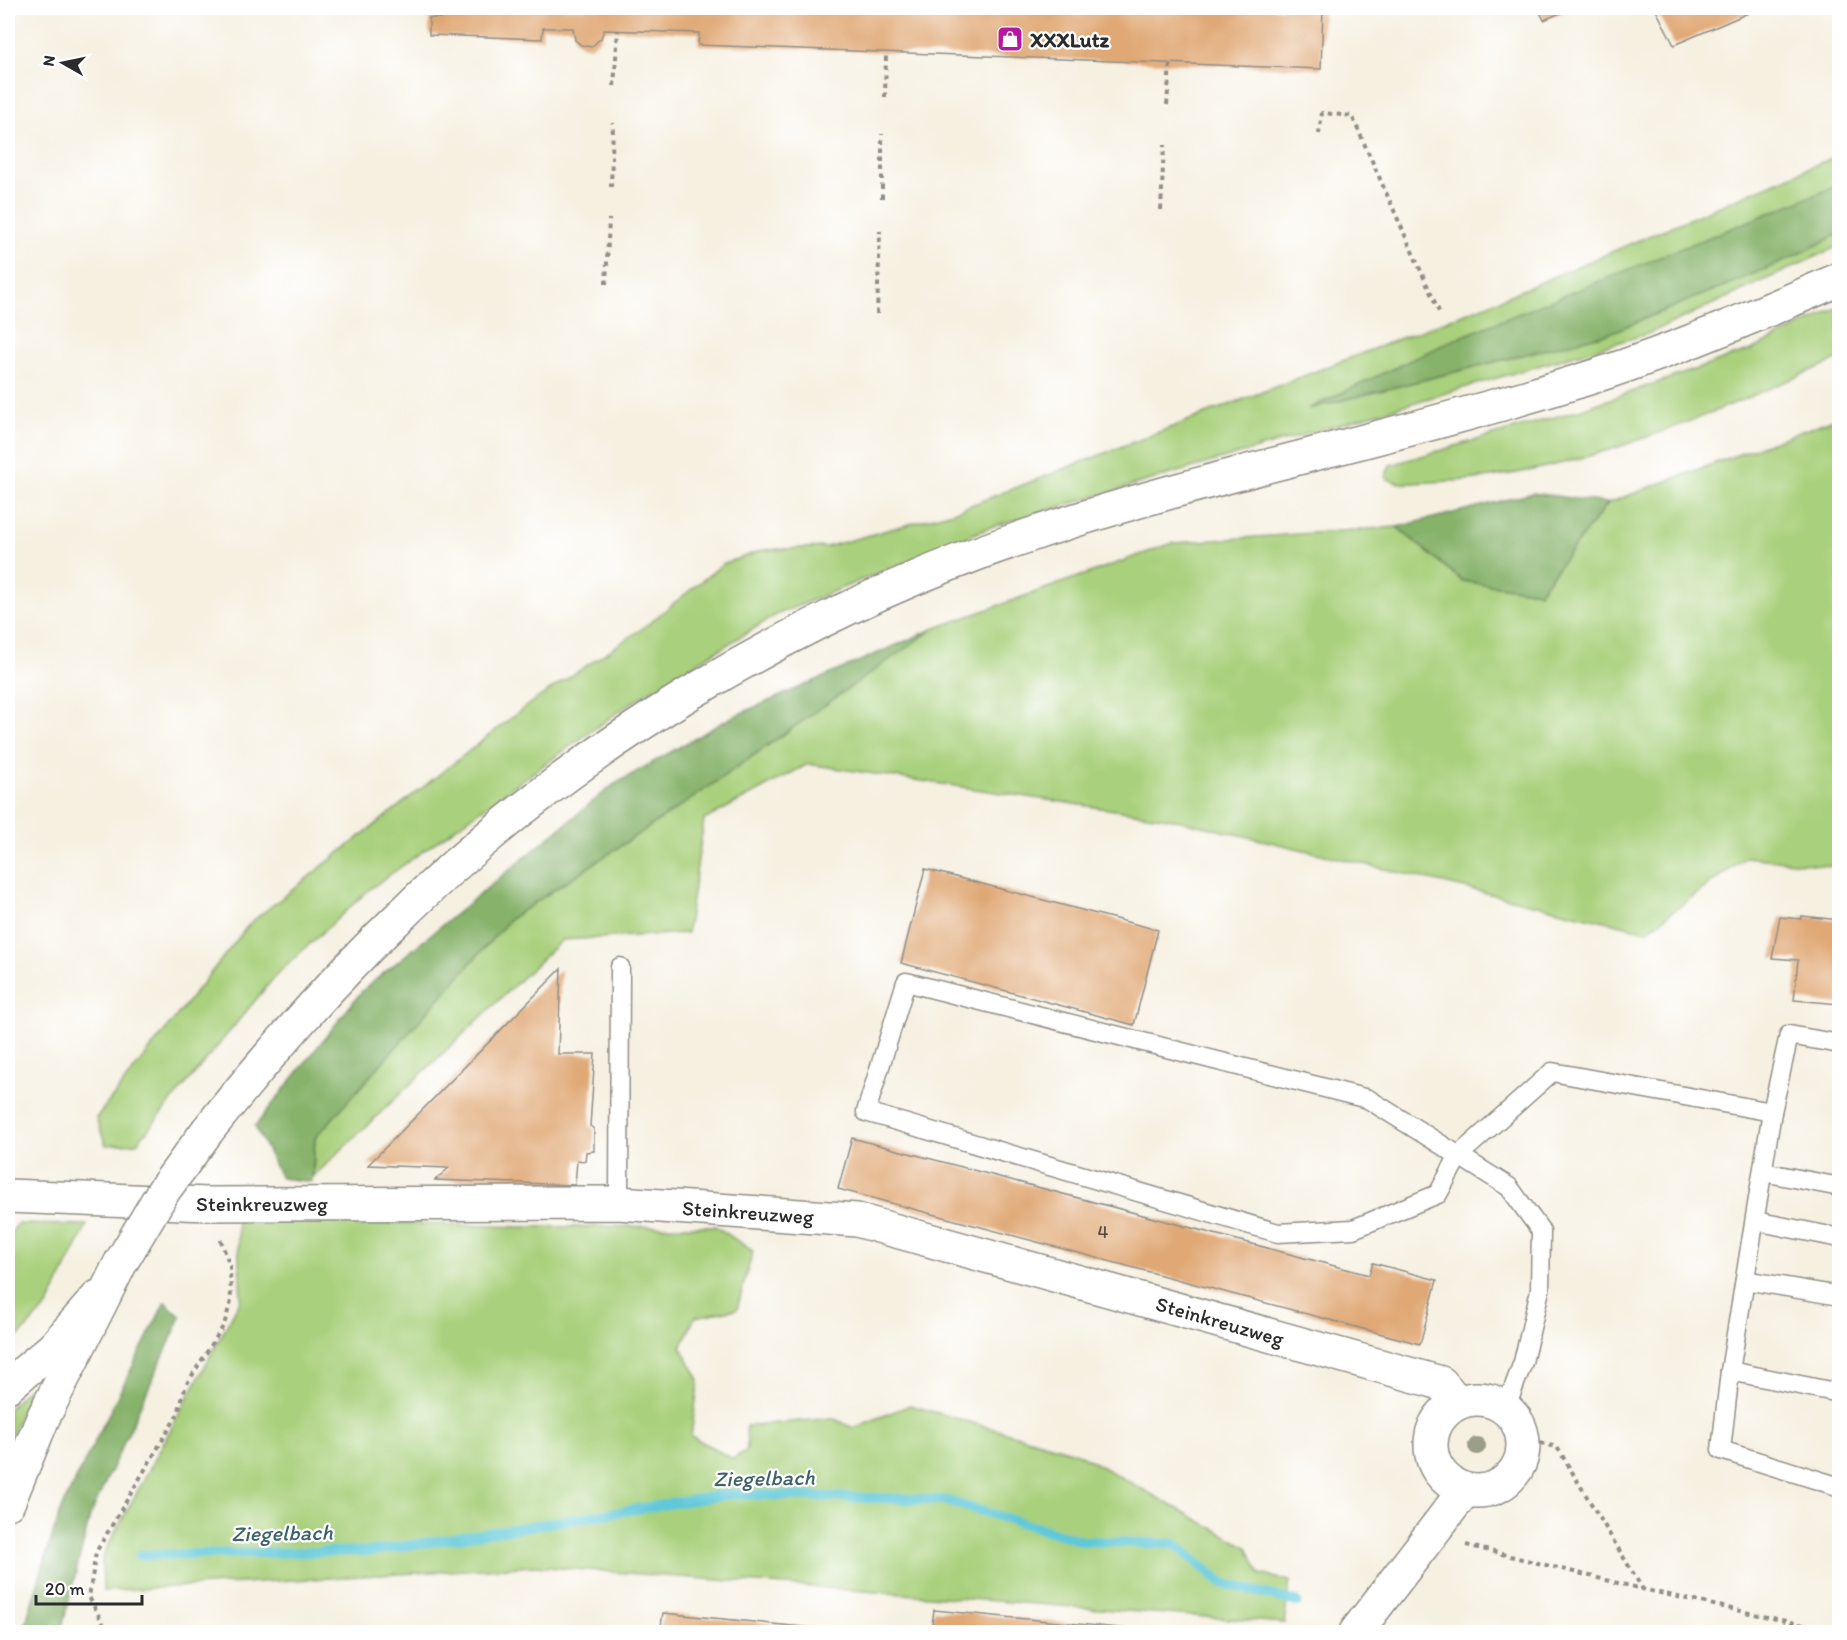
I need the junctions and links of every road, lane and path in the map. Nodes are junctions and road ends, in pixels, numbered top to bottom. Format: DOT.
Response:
graph roads {
  1 [pos="618,30"];
  2 [pos="886,53"];
  3 [pos="1170,63"];
  4 [pos="614,86"];
  5 [pos="885,97"];
  6 [pos="1167,105"];
  7 [pos="613,123"];
  8 [pos="882,134"];
  9 [pos="1319,134"];
  10 [pos="1164,145"];
  11 [pos="611,187"];
  12 [pos="882,198"];
  13 [pos="1161,210"];
  14 [pos="609,219"];
  15 [pos="880,231"];
  16 [pos="1839,279"];
  17 [pos="606,284"];
  18 [pos="877,314"];
  19 [pos="1440,314"];
  20 [pos="620,967"];
  21 [pos="1839,1044"];
  22 [pos="1772,1112"];
  23 [pos="1459,1155"];
  24 [pos="1764,1172"];
  25 [pos="1839,1188"];
  26 [pos="8,1196"];
  27 [pos="619,1203"];
  28 [pos="207,1204"];
  29 [pos="1755,1221"];
  30 [pos="1839,1238"];
  31 [pos="116,1272"];
  32 [pos="1745,1280"];
  33 [pos="1839,1296"];
  34 [pos="1730,1371"];
  35 [pos="8,1386"];
  36 [pos="1839,1393"];
  37 [pos="1457,1402"];
  38 [pos="1506,1408"];
  39 [pos="1523,1439"];
  40 [pos="1839,1487"];
  41 [pos="1464,1490"];
  42 [pos="8,1503"];
  43 [pos="1431,1536"];
  44 [pos="1642,1589"];
  45 [pos="110,1632"];
  46 [pos="1356,1632"];
  47 [pos="1835,1632"];
  1 -- 4 [label="path"];
  2 -- 5 [label="path"];
  3 -- 6 [label="path"];
  7 -- 11 [label="path"];
  8 -- 12 [label="path"];
  9 -- 19 [label="path"];
  10 -- 13 [label="path"];
  14 -- 17 [label="path"];
  15 -- 18 [label="path"];
  16 -- 31 [label="main road, bridge"];
  20 -- 27 [label="lane"];
  21 -- 22 [label="lane"];
  22 -- 23 [label="lane"];
  22 -- 24 [label="lane"];
  23 -- 23 [label="lane"];
  23 -- 38 [label="lane"];
  24 -- 25 [label="lane"];
  24 -- 29 [label="lane"];
  26 -- 28 [label="main road, Steinkreuzweg"];
  27 -- 28 [label="main road, Steinkreuzweg"];
  27 -- 37 [label="main road, Steinkreuzweg"];
  28 -- 45 [label="path"];
  29 -- 30 [label="lane"];
  29 -- 32 [label="lane"];
  31 -- 35 [label="main road"];
  31 -- 42 [label="main road"];
  32 -- 33 [label="lane"];
  32 -- 34 [label="lane"];
  34 -- 36 [label="lane"];
  34 -- 40 [label="lane"];
  37 -- 38 [label="main road"];
  37 -- 41 [label="main road"];
  38 -- 39 [label="main road"];
  39 -- 41 [label="main road"];
  39 -- 44 [label="path"];
  41 -- 43 [label="main road"];
  43 -- 44 [label="path"];
  43 -- 46 [label="main road"];
  44 -- 47 [label="path"];
}
